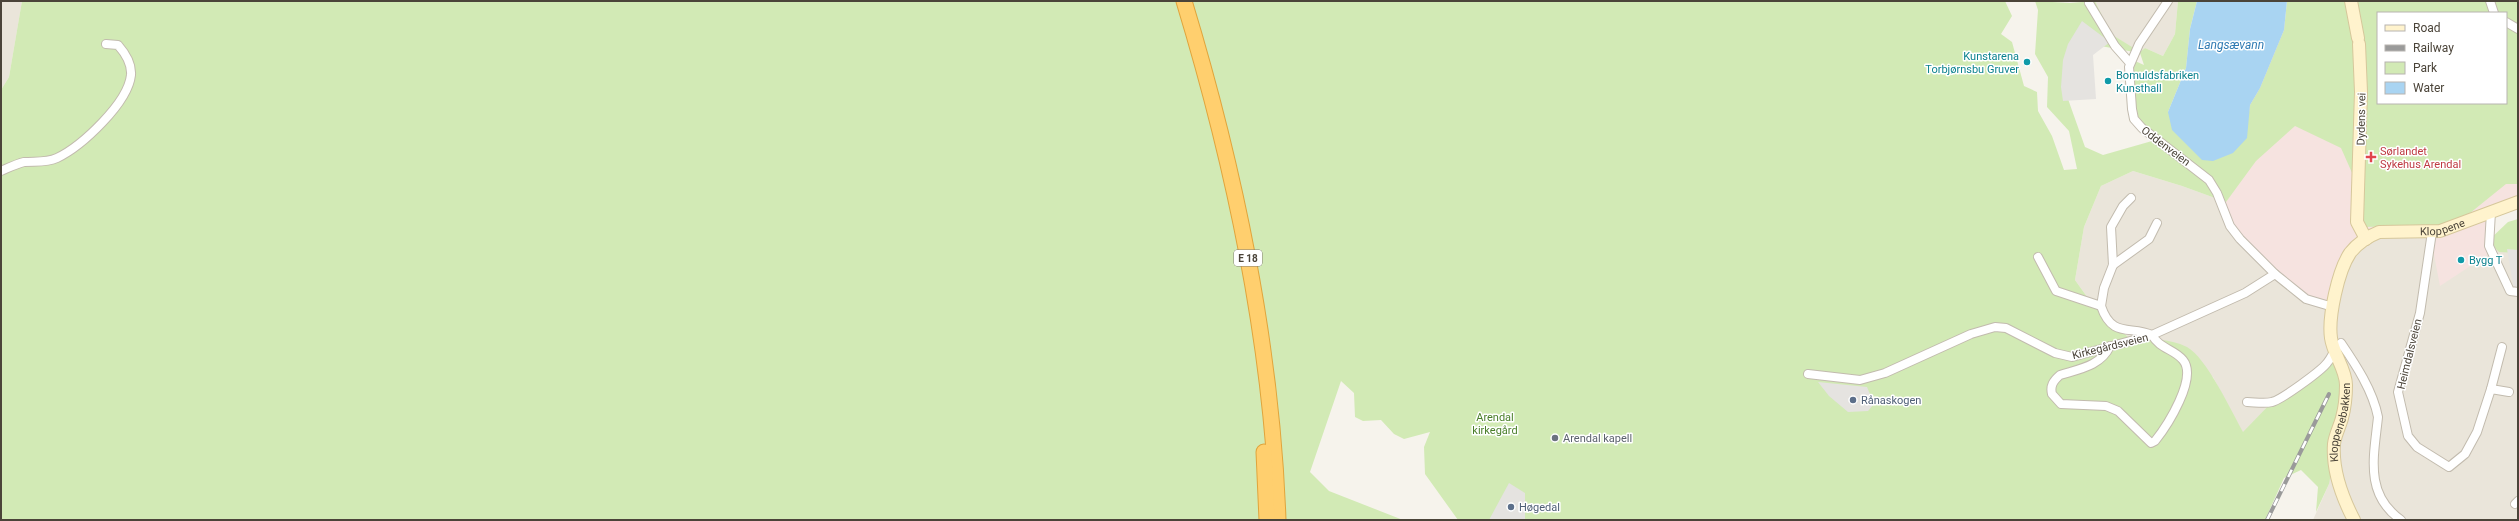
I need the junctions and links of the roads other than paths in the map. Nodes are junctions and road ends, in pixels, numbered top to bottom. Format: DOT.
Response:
graph roads {
  1 [pos="2168,1"];
  2 [pos="2351,1"];
  3 [pos="2490,1"];
  4 [pos="1182,3"];
  5 [pos="2090,3"];
  6 [pos="2494,12"];
  7 [pos="2507,23"];
  8 [pos="2518,29"];
  9 [pos="106,44"];
  10 [pos="2130,63"];
  11 [pos="1,171"];
  12 [pos="2131,198"];
  13 [pos="2518,202"];
  14 [pos="2491,212"];
  15 [pos="2156,223"];
  16 [pos="2432,232"];
  17 [pos="2366,239"];
  18 [pos="2038,257"];
  19 [pos="2113,265"];
  20 [pos="2275,274"];
  21 [pos="2518,292"];
  22 [pos="2101,306"];
  23 [pos="2333,307"];
  24 [pos="2152,336"];
  25 [pos="2110,346"];
  26 [pos="2502,347"];
  27 [pos="2335,348"];
  28 [pos="1808,374"];
  29 [pos="2491,389"];
  30 [pos="2509,392"];
  31 [pos="2247,402"];
  32 [pos="1267,520"];
  33 [pos="1278,520"];
  34 [pos="2354,520"];
  35 [pos="2401,520"];
  1 -- 10 [label="street, Oddenveien"];
  2 -- 17 [label="main road, Dydens vei"];
  3 -- 6 [label="street"];
  4 -- 32 [label="highway, E 18"];
  4 -- 33 [label="highway, E 18"];
  5 -- 10 [label="street"];
  7 -- 8 [label="street"];
  9 -- 11 [label="street"];
  10 -- 20 [label="street, Oddenveien"];
  12 -- 19 [label="street"];
  13 -- 14 [label="main road, Kloppene"];
  14 -- 16 [label="main road, Kloppene"];
  14 -- 21 [label="street"];
  15 -- 19 [label="street"];
  16 -- 17 [label="main road, Kloppene"];
  16 -- 29 [label="street, Heimdalsveien"];
  17 -- 23 [label="main road, Kloppenebakken"];
  18 -- 22 [label="street"];
  19 -- 22 [label="street"];
  20 -- 23 [label="street"];
  20 -- 24 [label="street, Kirkegårdsveien"];
  22 -- 24 [label="street"];
  23 -- 27 [label="main road, Kloppenebakken"];
  24 -- 25 [label="street, Kirkegårdsveien"];
  24 -- 25 [label="street"];
  25 -- 28 [label="street, Kirkegårdsveien"];
  26 -- 29 [label="street"];
  27 -- 31 [label="street"];
  27 -- 34 [label="main road, Kloppenebakken"];
  27 -- 35 [label="street"];
  29 -- 30 [label="street"];
}
